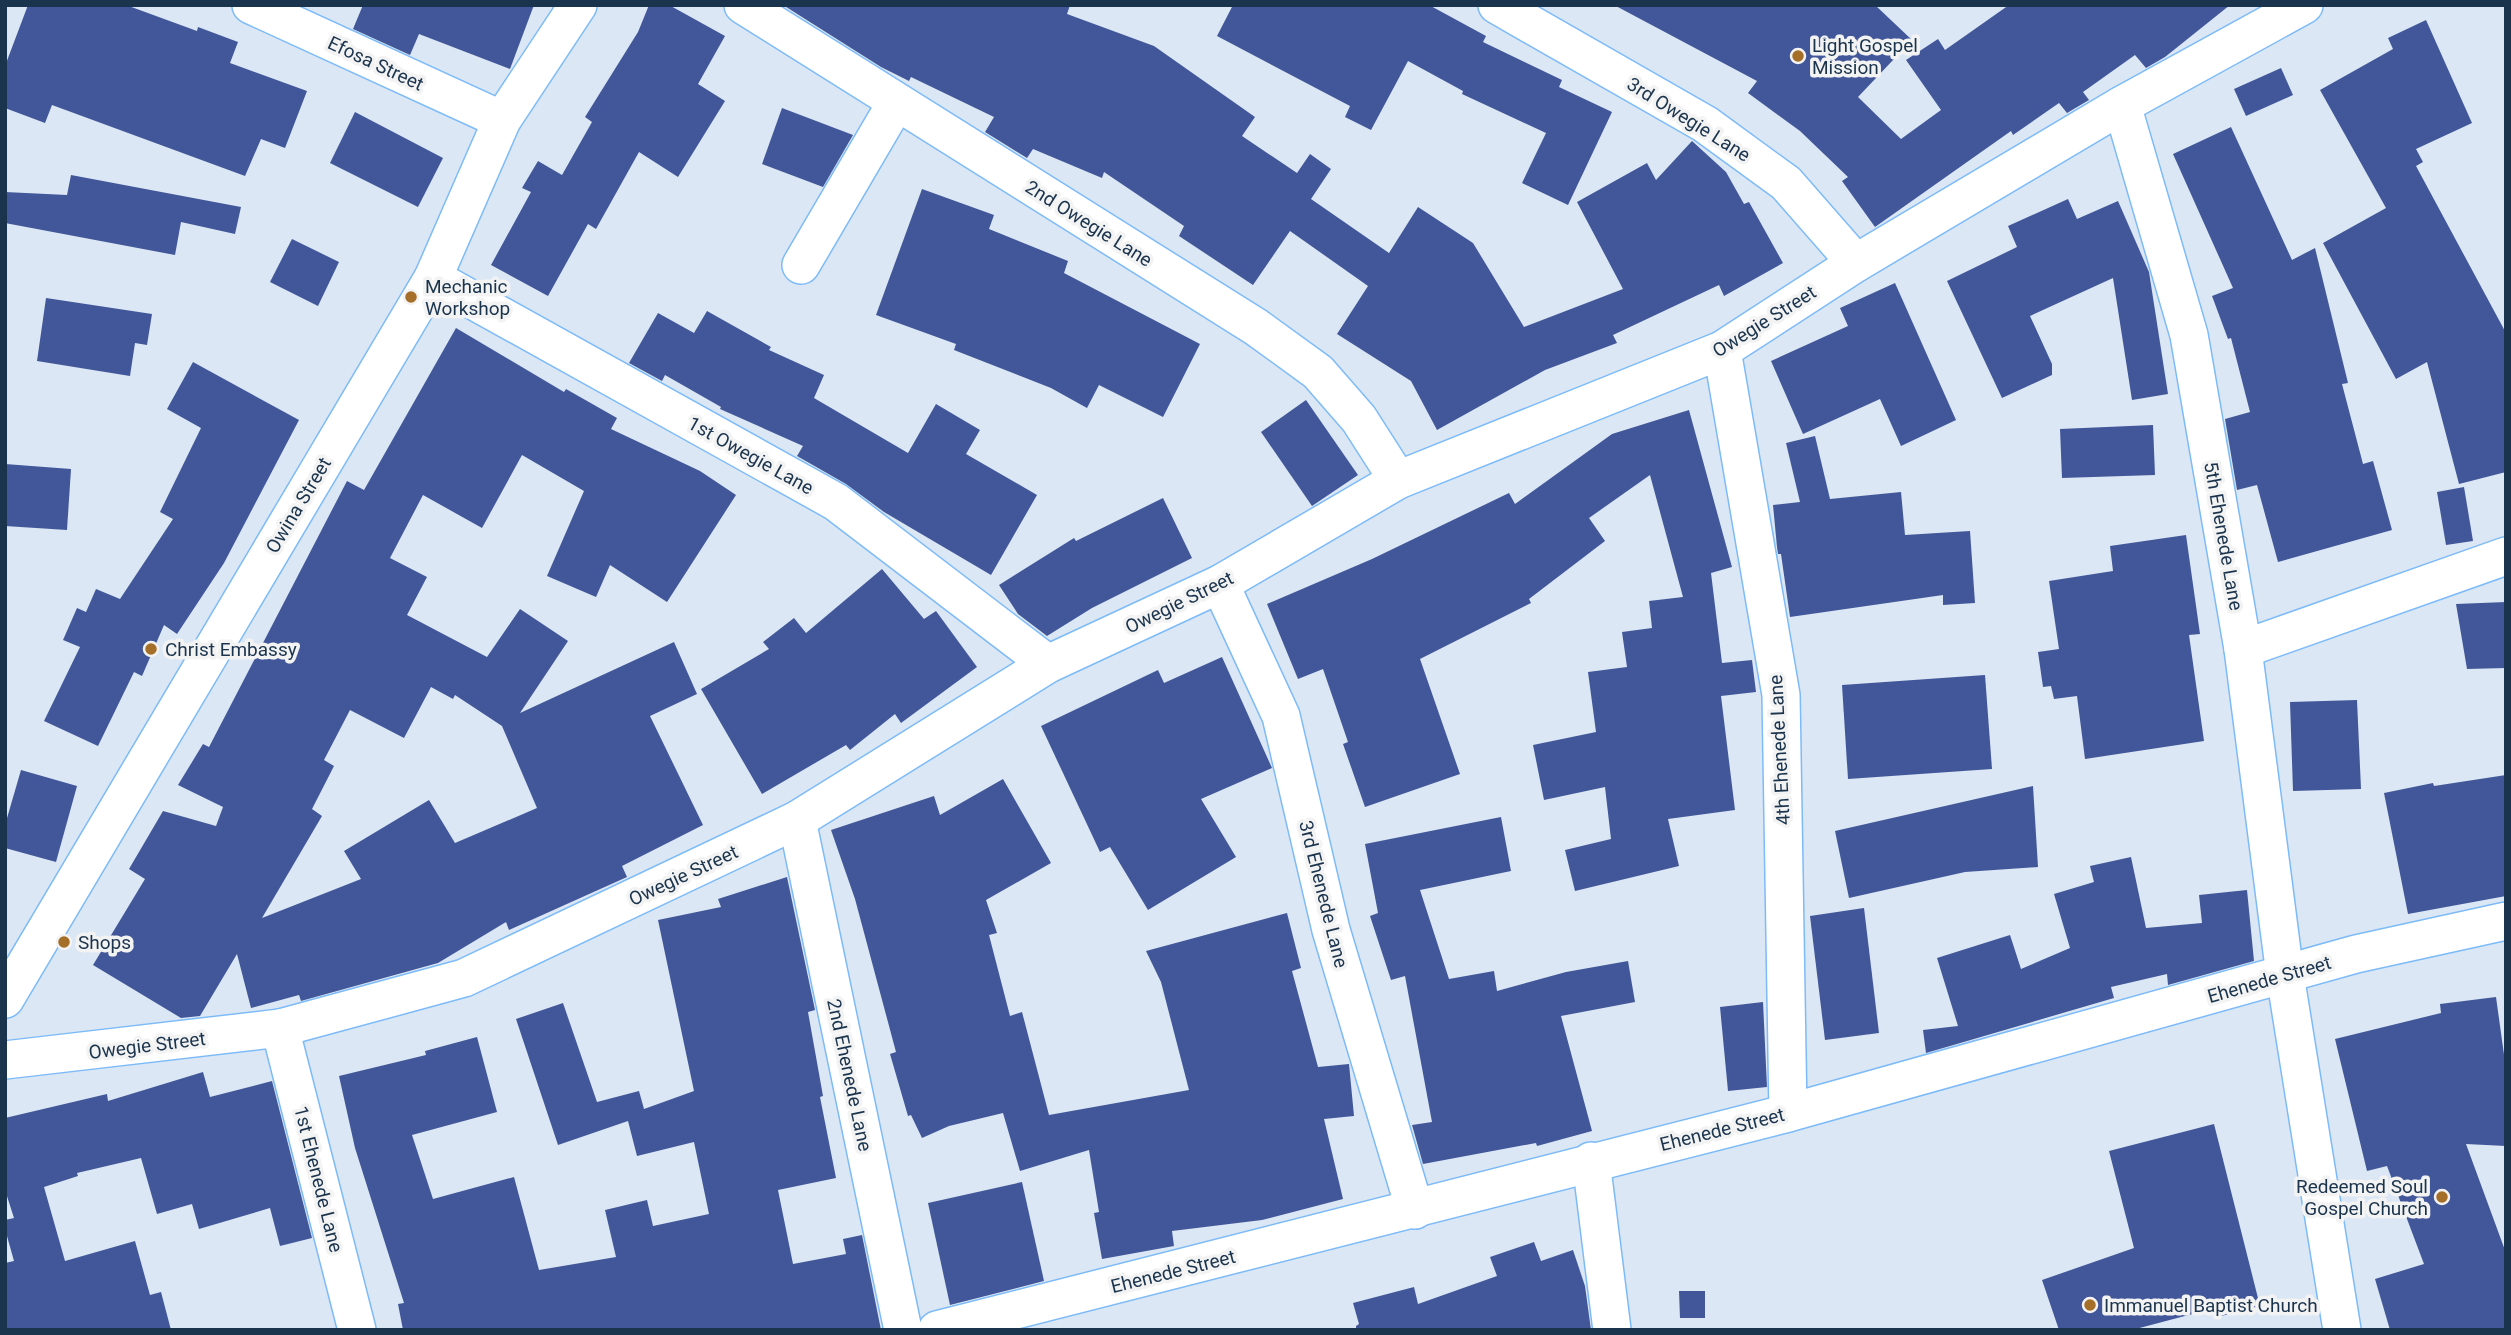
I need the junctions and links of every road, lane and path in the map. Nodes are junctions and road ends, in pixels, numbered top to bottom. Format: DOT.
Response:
graph roads {
  1 [pos="251,5"];
  2 [pos="578,5"];
  3 [pos="743,5"];
  4 [pos="1497,5"];
  5 [pos="2304,5"];
  6 [pos="896,103"];
  7 [pos="2122,105"];
  8 [pos="502,120"];
  9 [pos="1856,263"];
  10 [pos="801,265"];
  11 [pos="433,278"];
  12 [pos="1722,350"];
  13 [pos="1398,480"];
  14 [pos="2506,556"];
  15 [pos="1220,584"];
  16 [pos="2243,649"];
  17 [pos="1048,664"];
  18 [pos="797,820"];
  19 [pos="2506,921"];
  20 [pos="2285,975"];
  21 [pos="5,999"];
  22 [pos="281,1028"];
  23 [pos="5,1060"];
  24 [pos="1788,1113"];
  25 [pos="1591,1161"];
  26 [pos="1415,1210"];
  27 [pos="357,1330"];
  28 [pos="903,1330"];
  29 [pos="937,1330"];
  30 [pos="1612,1330"];
  31 [pos="2342,1330"];
  1 -- 8 [label="street, Efosa Street"];
  2 -- 8 [label="street, Owina Street"];
  3 -- 6 [label="street, 2nd Owegie Lane"];
  4 -- 9 [label="street, 3rd Owegie Lane"];
  5 -- 7 [label="street, Owegie Street"];
  6 -- 10 [label="street"];
  6 -- 13 [label="street, 2nd Owegie Lane"];
  7 -- 9 [label="street, Owegie Street"];
  7 -- 16 [label="street, 5th Ehenede Lane"];
  8 -- 11 [label="street, Owina Street"];
  9 -- 12 [label="street, Owegie Street"];
  11 -- 17 [label="street, 1st Owegie Lane"];
  11 -- 21 [label="street, Owina Street"];
  12 -- 13 [label="street, Owegie Street"];
  12 -- 24 [label="street, 4th Ehenede Lane"];
  13 -- 15 [label="street, Owegie Street"];
  14 -- 16 [label="street"];
  15 -- 17 [label="street, Owegie Street"];
  15 -- 26 [label="street, 3rd Ehenede Lane"];
  16 -- 20 [label="street, 5th Ehenede Lane"];
  17 -- 18 [label="street, Owegie Street"];
  18 -- 22 [label="street, Owegie Street"];
  18 -- 28 [label="street, 2nd Ehenede Lane"];
  19 -- 20 [label="street, Ehenede Street"];
  20 -- 24 [label="street, Ehenede Street"];
  20 -- 31 [label="street, 5th Ehenede Lane"];
  22 -- 23 [label="street, Owegie Street"];
  22 -- 27 [label="street, 1st Ehenede Lane"];
  24 -- 25 [label="street, Ehenede Street"];
  25 -- 26 [label="street, Ehenede Street"];
  25 -- 30 [label="street"];
  26 -- 29 [label="street, Ehenede Street"];
}
